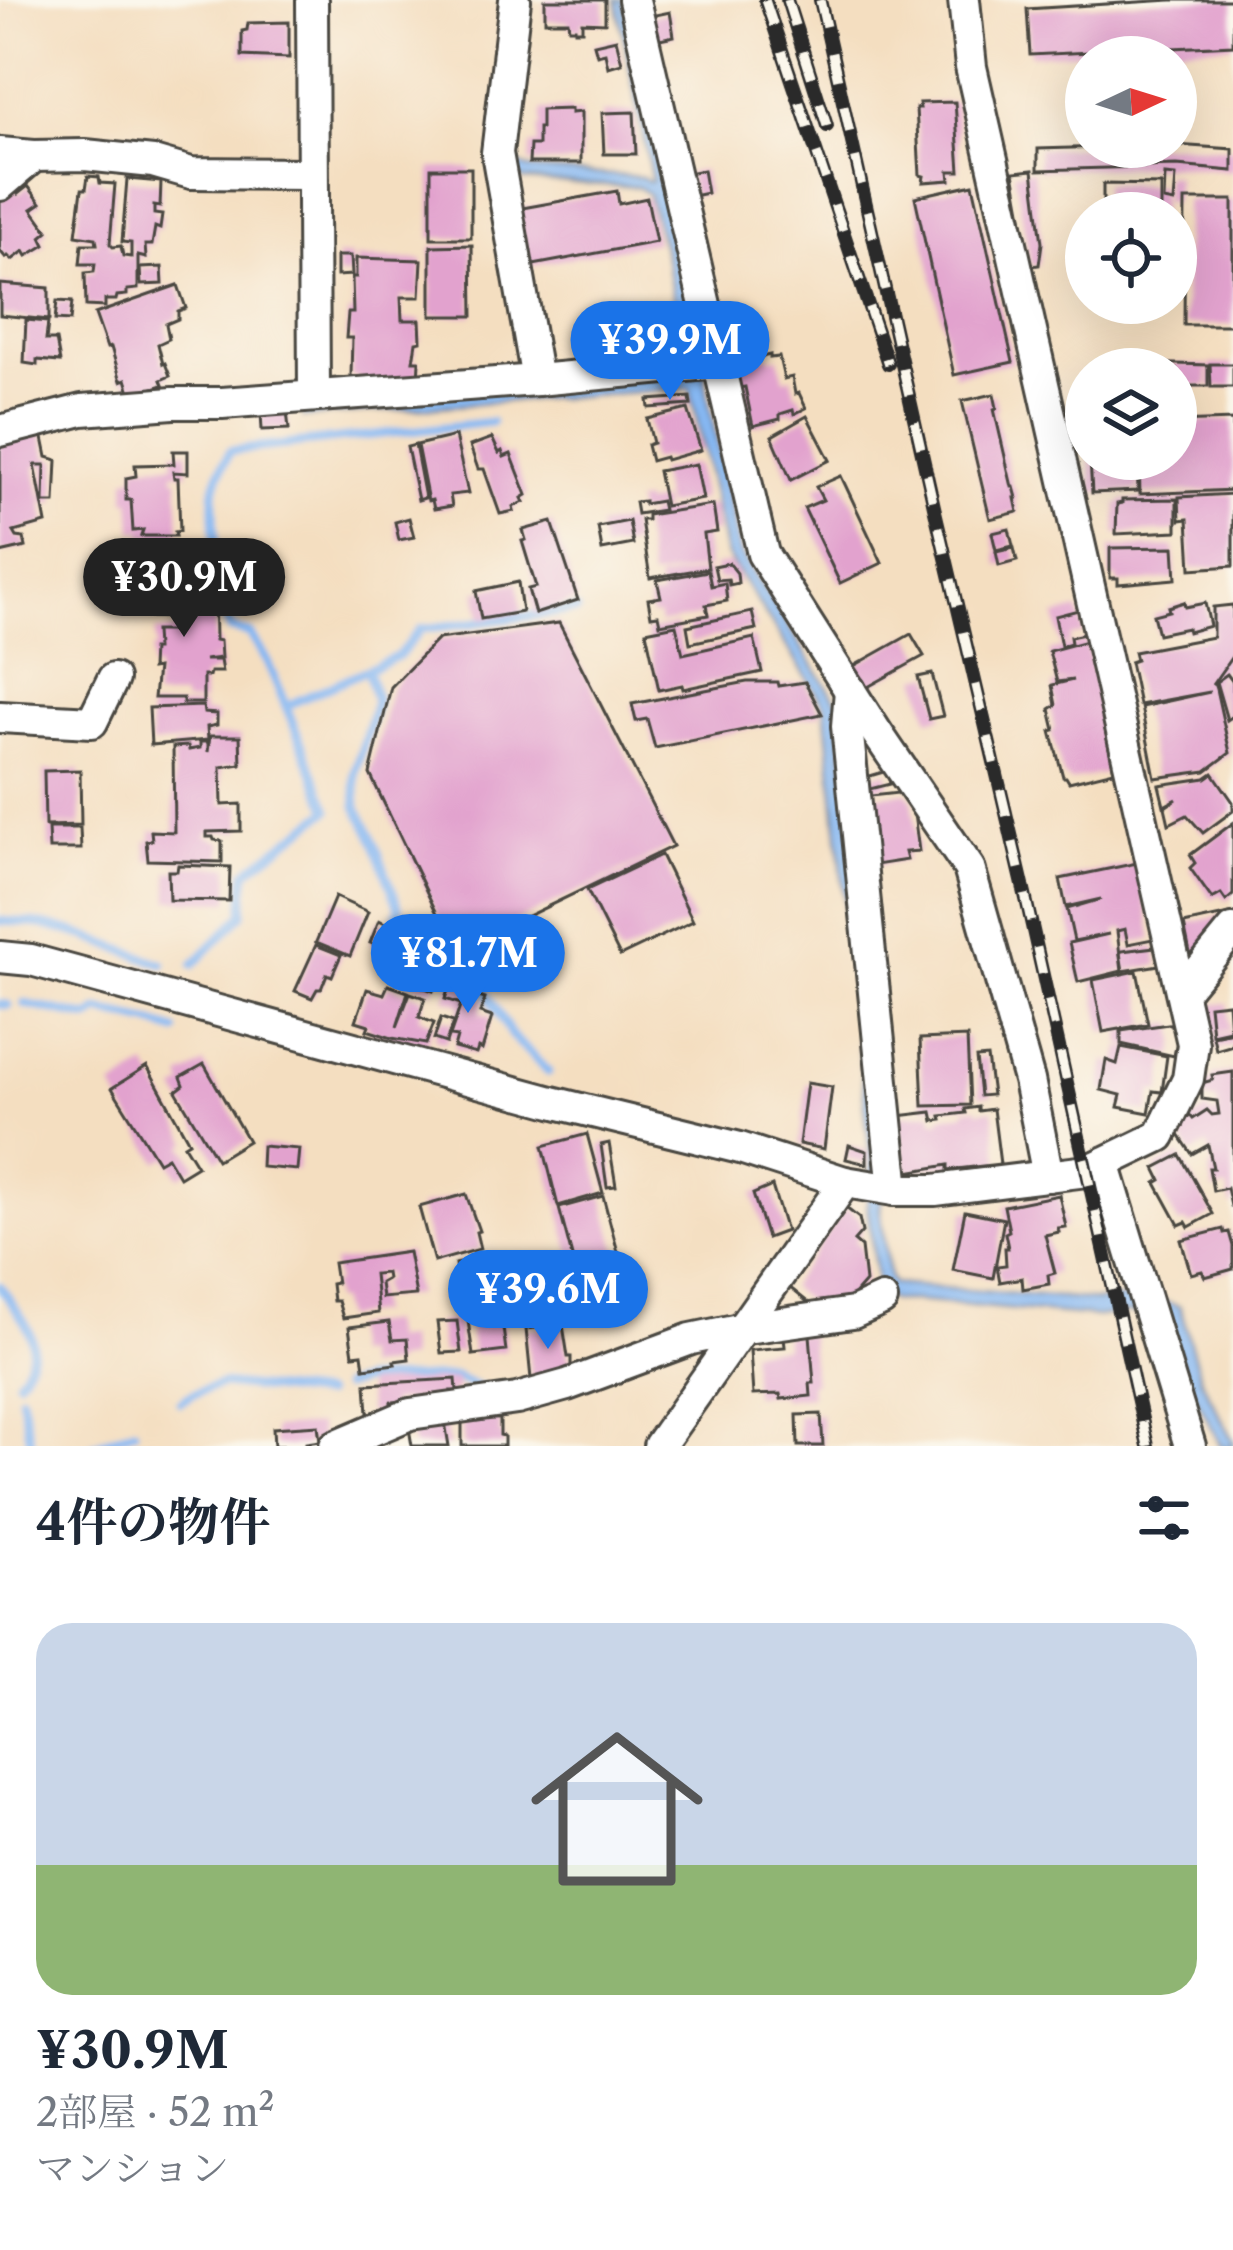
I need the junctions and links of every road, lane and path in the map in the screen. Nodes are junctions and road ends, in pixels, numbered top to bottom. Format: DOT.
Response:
graph roads {
  1 [pos="312,0"];
  2 [pos="515,0"];
  3 [pos="634,0"];
  4 [pos="964,0"];
  5 [pos="0,153"];
  6 [pos="34,156"];
  7 [pos="310,174"];
  8 [pos="0,185"];
  9 [pos="718,363"];
  10 [pos="537,380"];
  11 [pos="314,396"];
  12 [pos="0,430"];
  13 [pos="113,679"];
  14 [pos="850,690"];
  15 [pos="0,717"];
  16 [pos="1233,930"];
  17 [pos="0,940"];
  18 [pos="15,959"];
  19 [pos="1181,992"];
  20 [pos="1104,1163"];
  21 [pos="1048,1176"];
  22 [pos="845,1182"];
  23 [pos="894,1190"];
  24 [pos="882,1300"];
  25 [pos="740,1329"];
  26 [pos="335,1446"];
  27 [pos="659,1446"];
  28 [pos="1190,1446"];
  1 -- 7 [label="street"];
  2 -- 10 [label="street"];
  3 -- 9 [label="street"];
  4 -- 19 [label="street"];
  5 -- 6 [label="street"];
  6 -- 7 [label="street"];
  6 -- 8 [label="street"];
  7 -- 11 [label="street"];
  9 -- 10 [label="street"];
  9 -- 14 [label="street"];
  10 -- 11 [label="street"];
  11 -- 12 [label="street"];
  13 -- 15 [label="street"];
  14 -- 21 [label="street"];
  14 -- 23 [label="street"];
  16 -- 19 [label="street"];
  17 -- 18 [label="street"];
  18 -- 22 [label="street"];
  19 -- 20 [label="street"];
  20 -- 21 [label="street"];
  20 -- 28 [label="street"];
  21 -- 23 [label="street"];
  22 -- 23 [label="street"];
  22 -- 25 [label="street"];
  24 -- 25 [label="street"];
  25 -- 26 [label="street"];
  25 -- 27 [label="street"];
}
